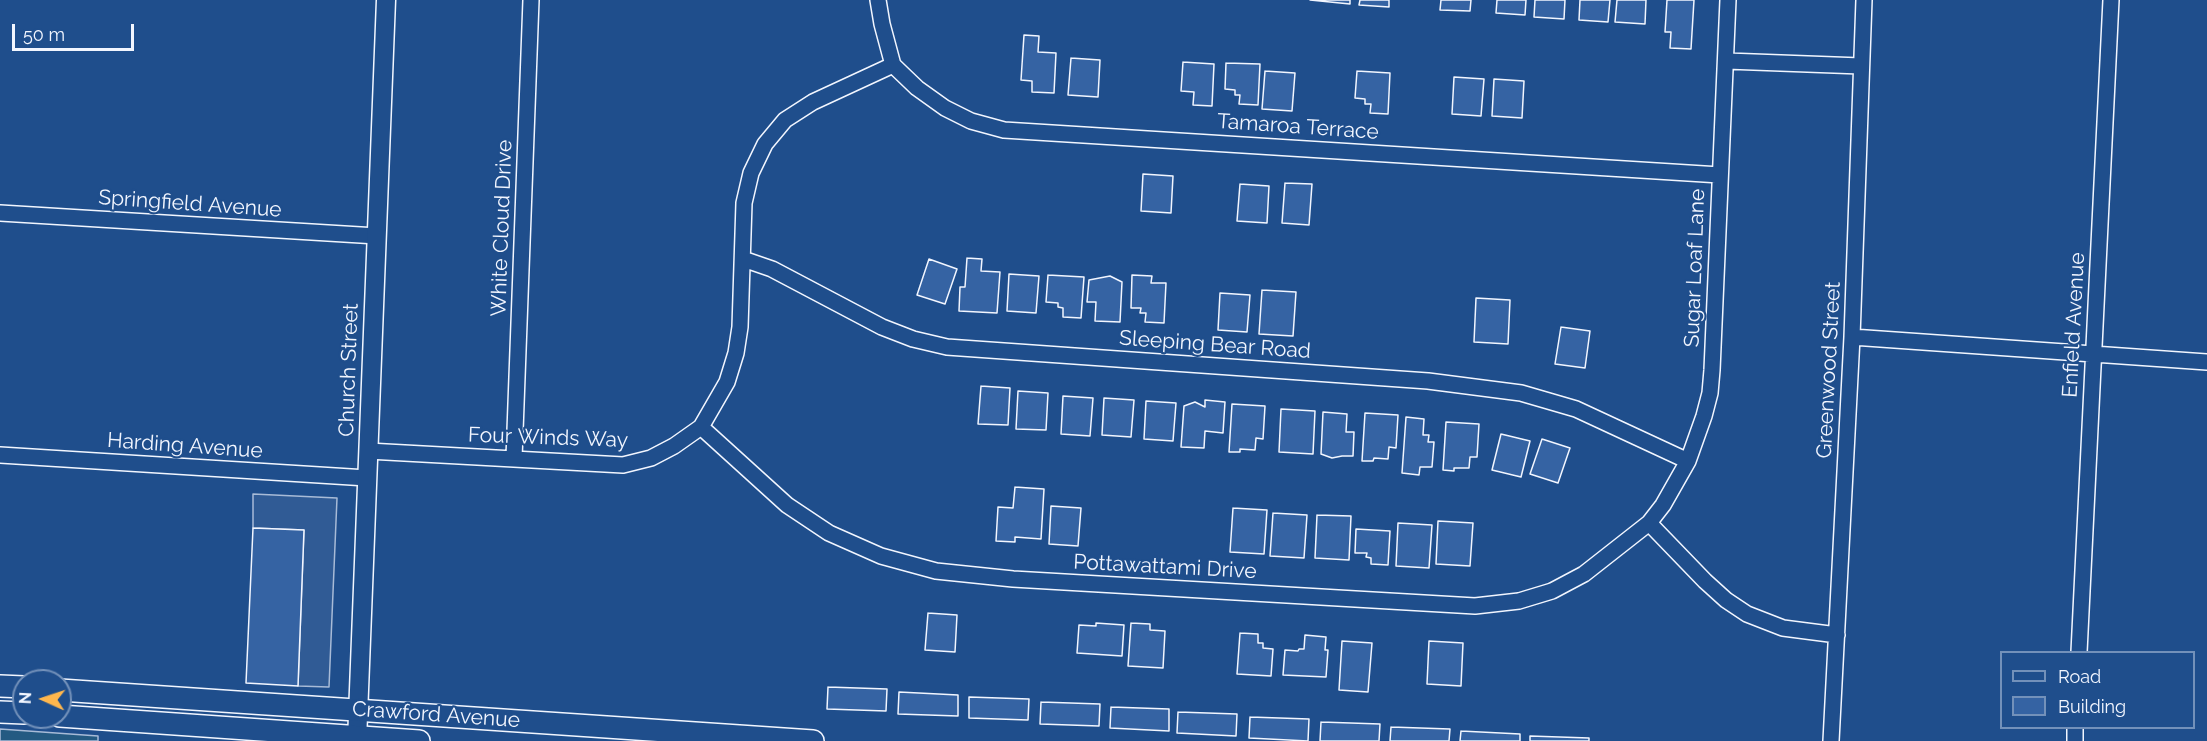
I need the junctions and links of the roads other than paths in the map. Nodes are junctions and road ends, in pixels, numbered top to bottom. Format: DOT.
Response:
graph roads {
  1 [pos="386,0"];
  2 [pos="531,0"];
  3 [pos="878,0"];
  4 [pos="1728,0"];
  5 [pos="1864,0"];
  6 [pos="2111,0"];
  7 [pos="1727,61"];
  8 [pos="893,65"];
  9 [pos="1861,66"];
  10 [pos="1720,175"];
  11 [pos="0,213"];
  12 [pos="376,236"];
  13 [pos="743,259"];
  14 [pos="1852,337"];
  15 [pos="2093,353"];
  16 [pos="2207,362"];
  17 [pos="701,427"];
  18 [pos="368,451"];
  19 [pos="0,455"];
  20 [pos="514,458"];
  21 [pos="1688,461"];
  22 [pos="367,478"];
  23 [pos="1649,523"];
  24 [pos="1837,635"];
  25 [pos="2079,651"];
  26 [pos="72,691"];
  27 [pos="358,710"];
  28 [pos="72,717"];
  29 [pos="357,739"];
  30 [pos="419,741"];
  31 [pos="813,741"];
  32 [pos="1831,741"];
  1 -- 12 [label="street, Church Street"];
  2 -- 20 [label="street, White Cloud Drive"];
  3 -- 8 [label="street"];
  4 -- 7 [label="street, Sugar Loaf Lane"];
  5 -- 9 [label="street, Greenwood Street"];
  6 -- 15 [label="street, Enfield Avenue"];
  7 -- 9 [label="street"];
  7 -- 10 [label="street, Sugar Loaf Lane"];
  8 -- 10 [label="street, Tamaroa Terrace"];
  8 -- 13 [label="street, Four Winds Way"];
  9 -- 14 [label="street, Greenwood Street"];
  10 -- 21 [label="street, Sugar Loaf Lane"];
  11 -- 12 [label="street, Springfield Avenue"];
  12 -- 18 [label="street, Church Street"];
  13 -- 17 [label="street, Four Winds Way"];
  13 -- 21 [label="street, Sleeping Bear Road"];
  14 -- 15 [label="street"];
  14 -- 24 [label="street, Greenwood Street"];
  15 -- 16 [label="street"];
  15 -- 25 [label="street, Enfield Avenue"];
  17 -- 20 [label="street, Four Winds Way"];
  17 -- 23 [label="street, Pottawattami Drive"];
  18 -- 20 [label="street, Four Winds Way"];
  18 -- 22 [label="street, Church Street"];
  19 -- 22 [label="street, Harding Avenue"];
  21 -- 23 [label="street, Sugar Loaf Lane"];
  22 -- 27 [label="street, Church Street"];
  23 -- 24 [label="street"];
  24 -- 32 [label="street, Greenwood Street"];
  26 -- 27 [label="main road, Crawford Avenue"];
  27 -- 29 [label="street, Church Street"];
  27 -- 31 [label="main road, Crawford Avenue"];
  28 -- 29 [label="main road, Crawford Avenue"];
  29 -- 30 [label="main road, Crawford Avenue"];
}
